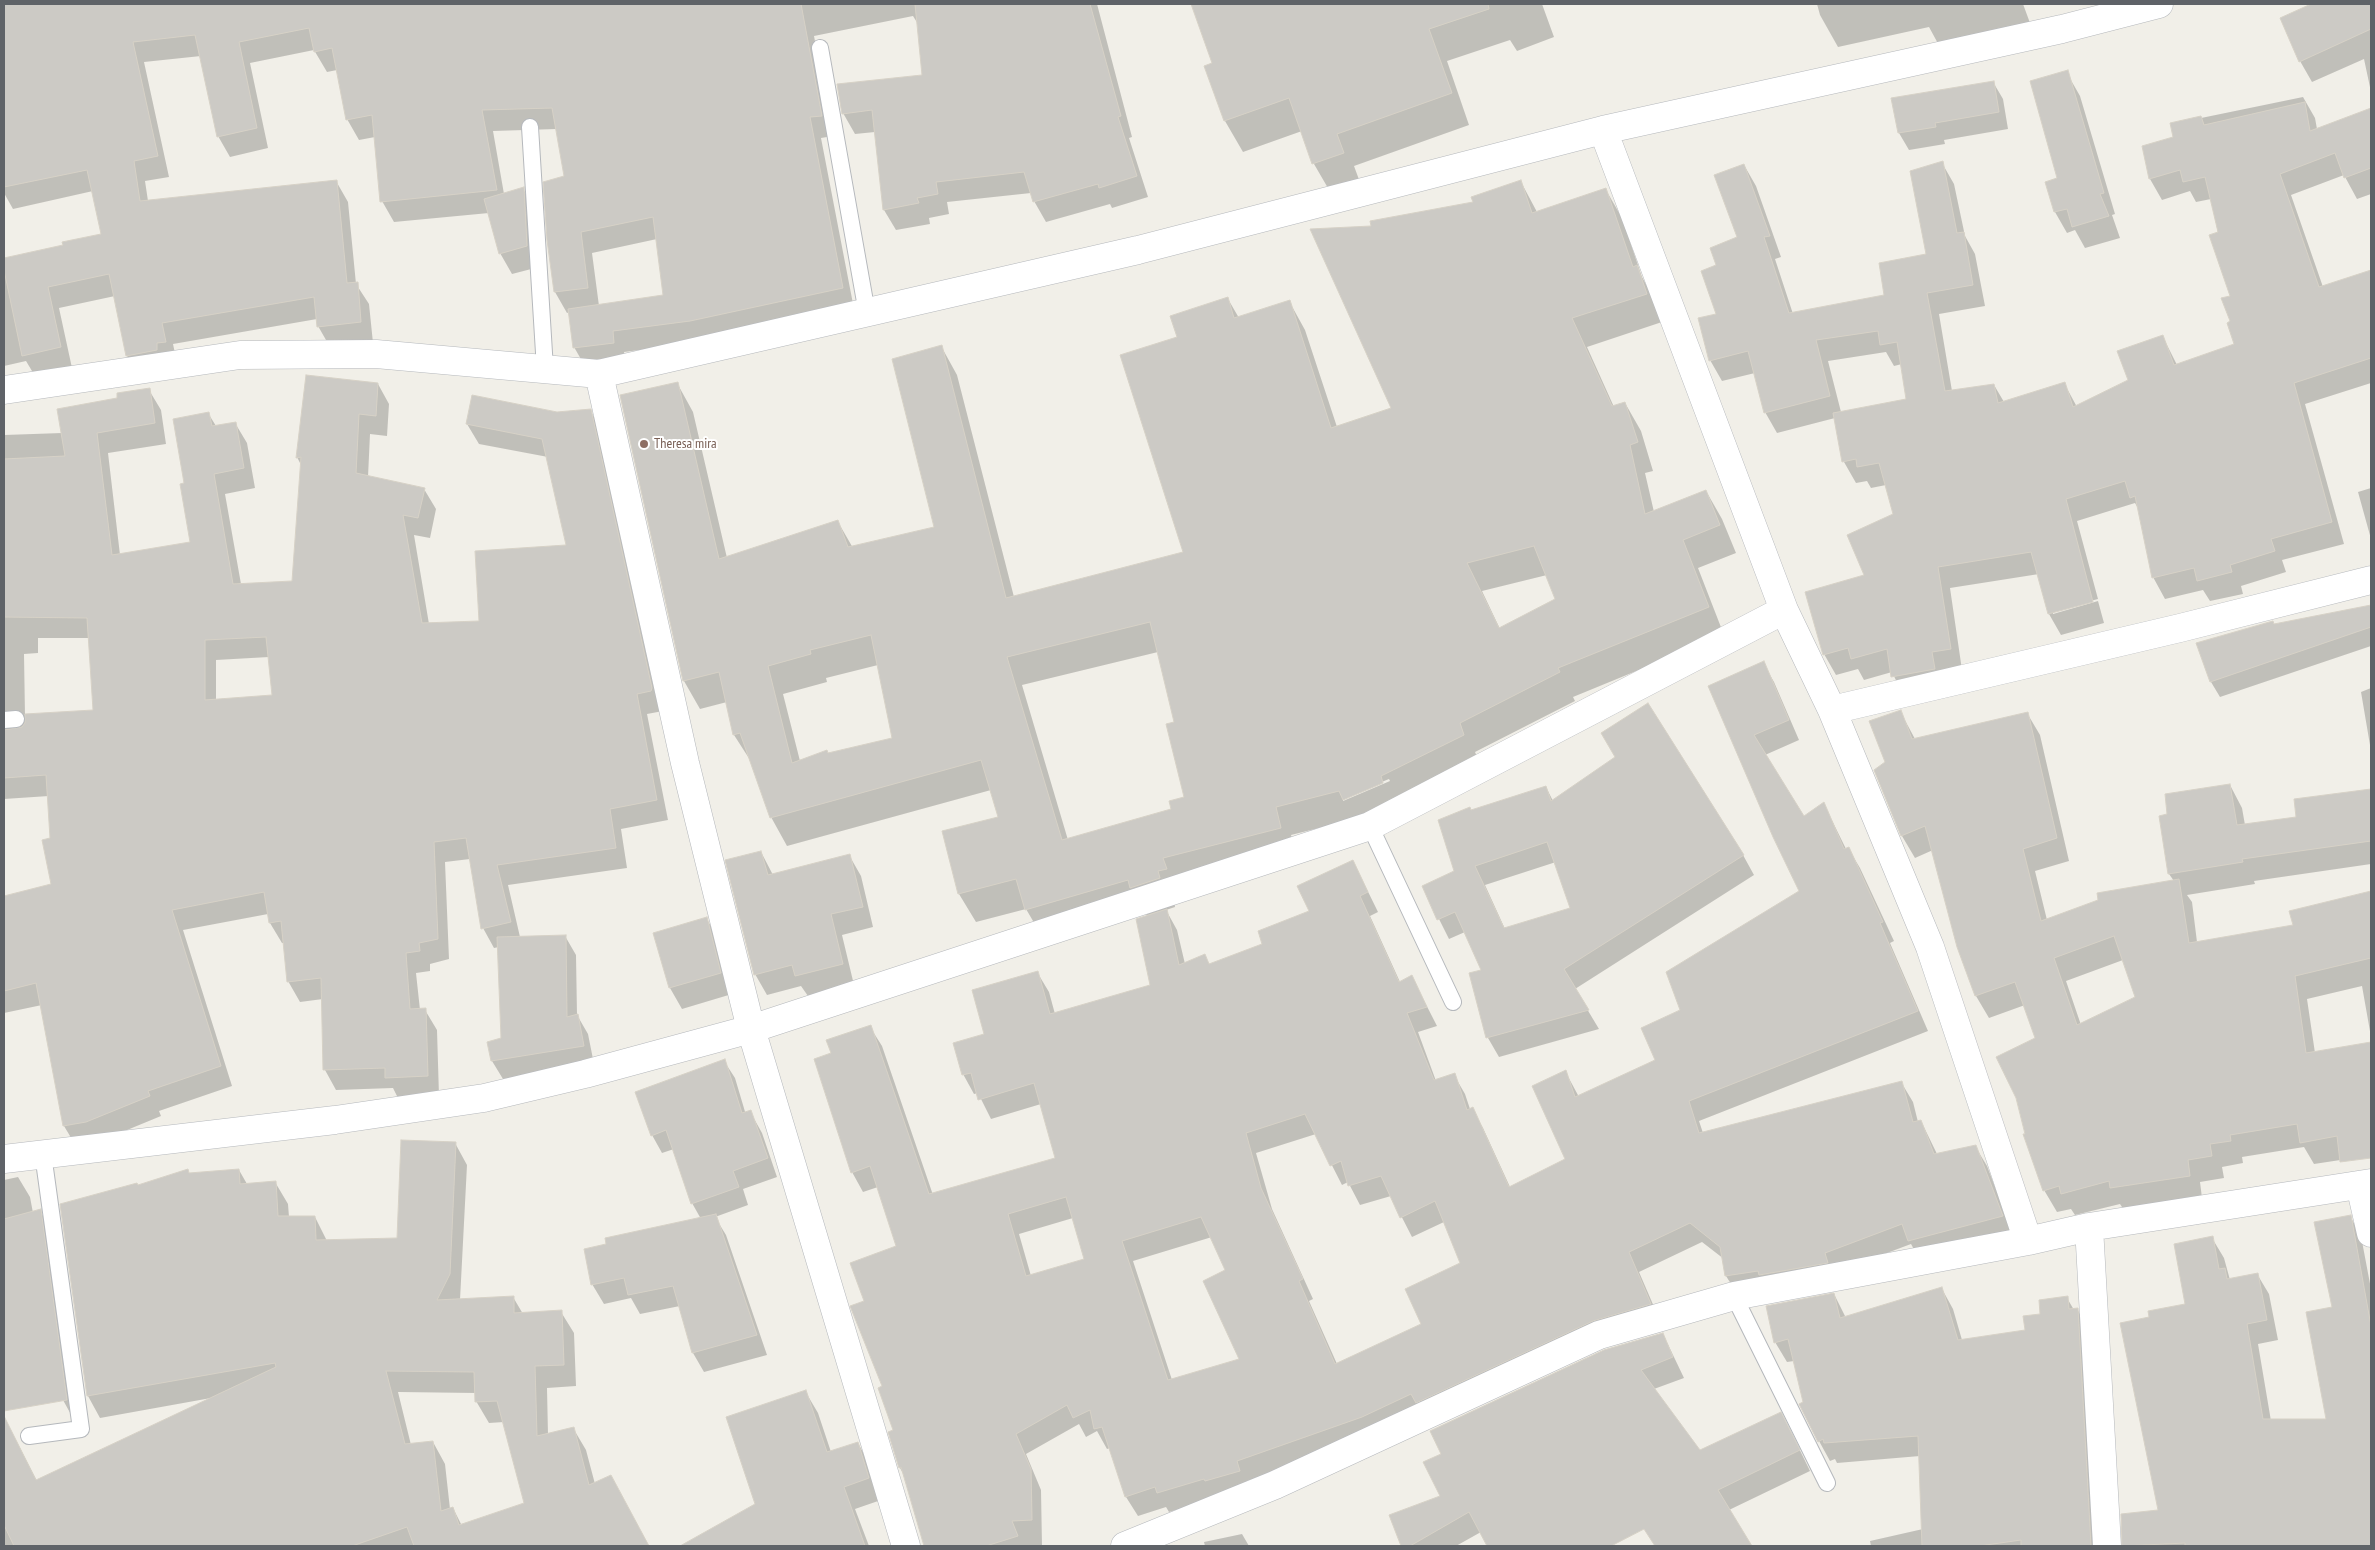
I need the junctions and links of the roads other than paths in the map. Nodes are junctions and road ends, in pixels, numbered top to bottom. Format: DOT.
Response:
graph roads {
  1 [pos="2158,4"];
  2 [pos="820,48"];
  3 [pos="530,127"];
  4 [pos="1603,130"];
  5 [pos="867,313"];
  6 [pos="545,369"];
  7 [pos="600,374"];
  8 [pos="4,390"];
  9 [pos="2371,580"];
  10 [pos="1784,610"];
  11 [pos="1832,710"];
  12 [pos="1370,826"];
  13 [pos="1453,1002"];
  14 [pos="751,1028"];
  15 [pos="43,1154"];
  16 [pos="4,1159"];
  17 [pos="2366,1184"];
  18 [pos="2089,1227"];
  19 [pos="2371,1234"];
  20 [pos="2028,1241"];
  21 [pos="1734,1296"];
  22 [pos="29,1436"];
  23 [pos="1827,1483"];
  24 [pos="906,1546"];
  25 [pos="1125,1546"];
  26 [pos="2107,1546"];
  1 -- 4 [label="street"];
  2 -- 5 [label="lane"];
  3 -- 6 [label="lane"];
  4 -- 5 [label="street"];
  4 -- 10 [label="street"];
  5 -- 7 [label="street"];
  6 -- 7 [label="street"];
  6 -- 8 [label="street"];
  7 -- 14 [label="street"];
  9 -- 11 [label="street"];
  10 -- 11 [label="street"];
  10 -- 12 [label="street"];
  11 -- 20 [label="street"];
  12 -- 13 [label="lane"];
  12 -- 14 [label="street"];
  14 -- 15 [label="street"];
  14 -- 24 [label="street"];
  15 -- 16 [label="street"];
  15 -- 22 [label="lane"];
  17 -- 18 [label="street"];
  17 -- 19 [label="street"];
  18 -- 20 [label="street"];
  18 -- 26 [label="street"];
  20 -- 21 [label="street"];
  21 -- 23 [label="lane"];
  21 -- 25 [label="street"];
}
